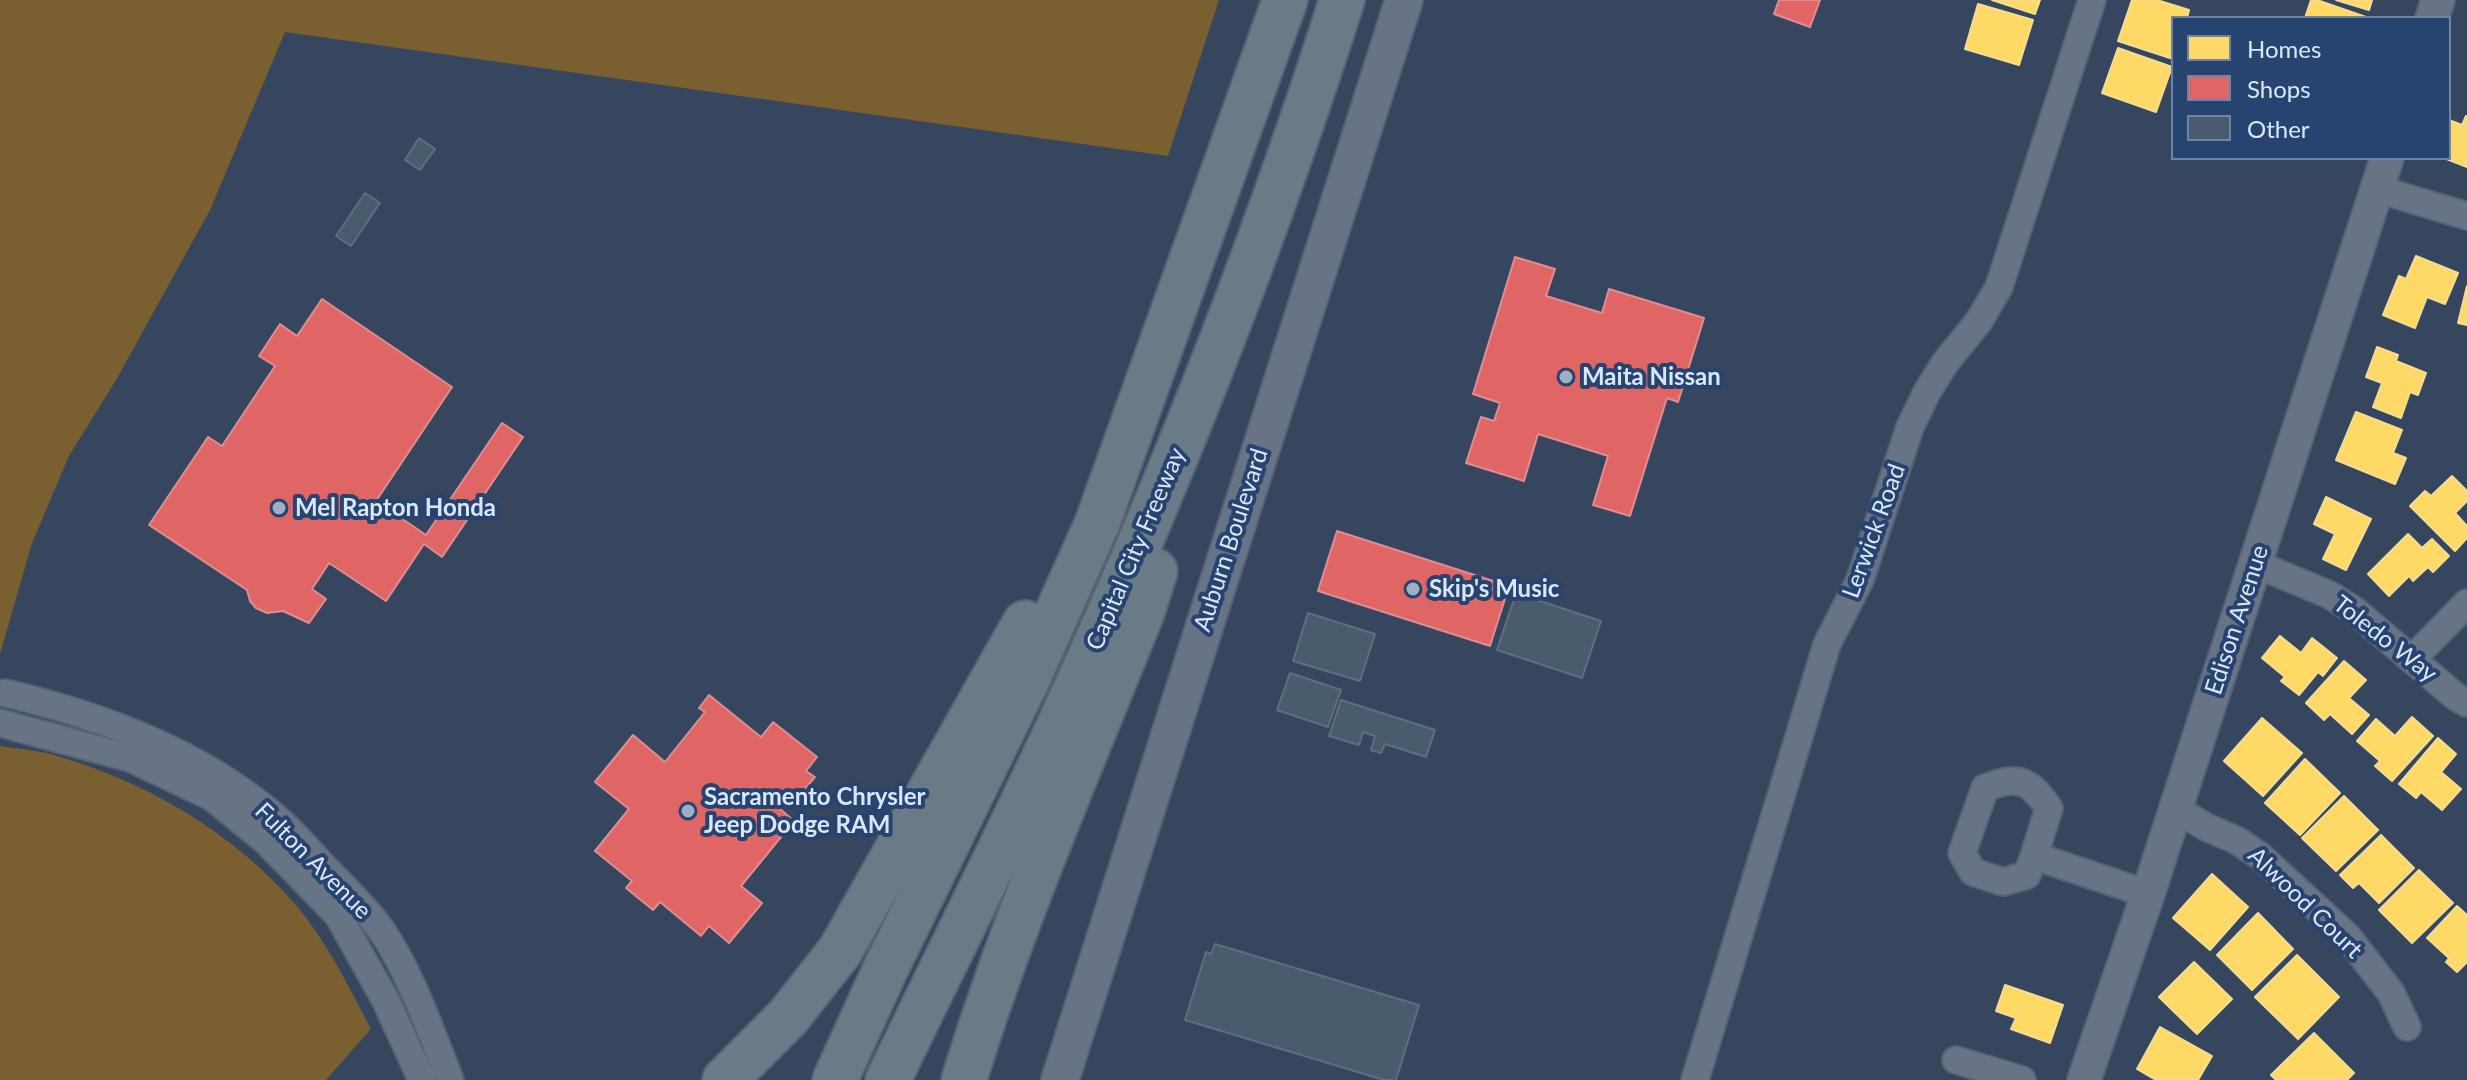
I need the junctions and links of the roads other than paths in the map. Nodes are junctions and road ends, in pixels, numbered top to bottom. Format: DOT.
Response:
graph roads {
  1 [pos="1285,0"];
  2 [pos="1342,0"];
  3 [pos="1404,0"];
  4 [pos="2092,0"];
  5 [pos="2386,160"];
  6 [pos="2377,189"];
  7 [pos="1271,211"];
  8 [pos="2467,216"];
  9 [pos="1097,524"];
  10 [pos="2256,564"];
  11 [pos="2467,603"];
  12 [pos="2413,658"];
  13 [pos="2467,703"];
  14 [pos="13,726"];
  15 [pos="2176,809"];
  16 [pos="2034,856"];
  17 [pos="2148,894"];
  18 [pos="2407,1027"];
  19 [pos="1956,1060"];
  20 [pos="422,1080"];
  21 [pos="450,1080"];
  22 [pos="725,1080"];
  23 [pos="835,1080"];
  24 [pos="888,1080"];
  25 [pos="964,1080"];
  26 [pos="1060,1080"];
  27 [pos="1695,1080"];
  28 [pos="2022,1080"];
  29 [pos="2084,1080"];
  1 -- 9 [label="highway, Capital City Freeway"];
  2 -- 7 [label="highway, Capital City Freeway"];
  3 -- 26 [label="main road, Auburn Boulevard"];
  4 -- 27 [label="street, Lerwick Road"];
  5 -- 6 [label="street, Edison Avenue"];
  6 -- 8 [label="street"];
  6 -- 10 [label="street, Edison Avenue"];
  7 -- 24 [label="highway, Capital City Freeway"];
  7 -- 25 [label="highway"];
  9 -- 22 [label="highway"];
  9 -- 23 [label="highway, Capital City Freeway"];
  10 -- 12 [label="street, Toledo Way"];
  10 -- 15 [label="street, Edison Avenue"];
  11 -- 12 [label="street"];
  12 -- 13 [label="street, Toledo Way"];
  14 -- 20 [label="street, Fulton Avenue"];
  14 -- 21 [label="street, Fulton Avenue"];
  15 -- 17 [label="street, Edison Avenue"];
  15 -- 18 [label="street, Alwood Court"];
  16 -- 17 [label="street"];
  17 -- 29 [label="street, Edison Avenue"];
  19 -- 28 [label="street"];
}
